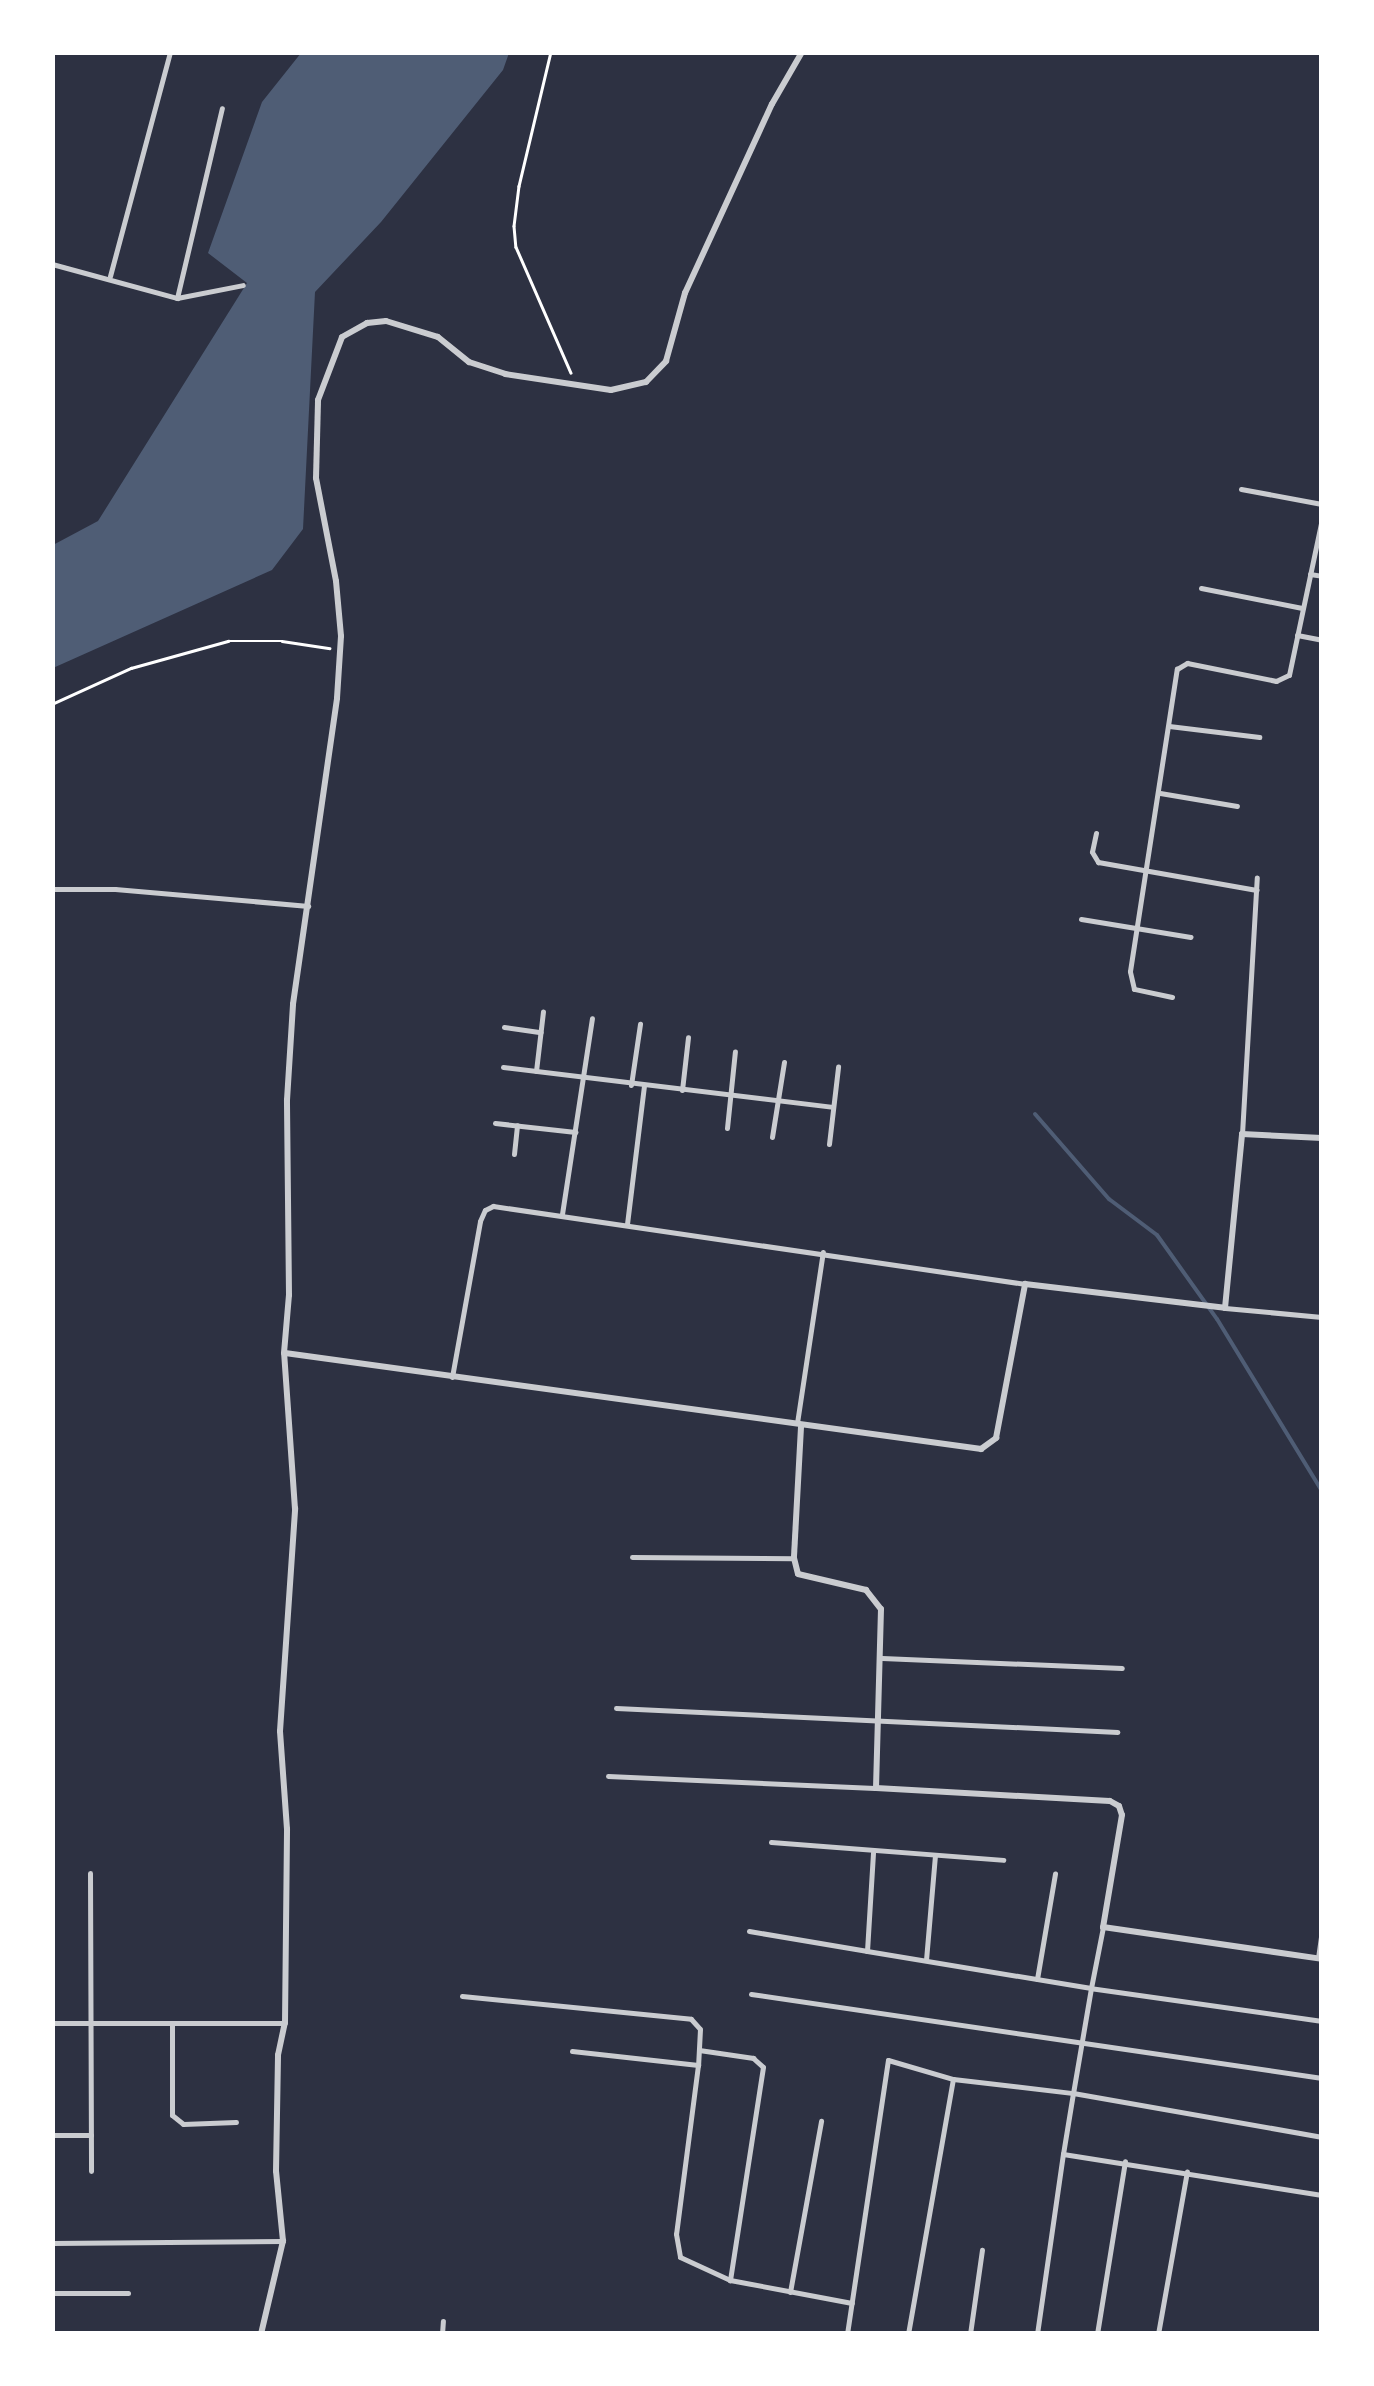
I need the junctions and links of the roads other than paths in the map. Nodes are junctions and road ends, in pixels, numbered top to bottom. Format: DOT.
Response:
graph roads {
  1 [pos="170,52"];
  2 [pos="232,52"];
  3 [pos="248,52"];
  4 [pos="802,52"];
  5 [pos="222,108"];
  6 [pos="52,264"];
  7 [pos="110,276"];
  8 [pos="243,285"];
  9 [pos="177,298"];
  10 [pos="1241,489"];
  11 [pos="1322,504"];
  12 [pos="1322,518"];
  13 [pos="1310,574"];
  14 [pos="1322,576"];
  15 [pos="1200,588"];
  16 [pos="1302,608"];
  17 [pos="1297,635"];
  18 [pos="1322,640"];
  19 [pos="1169,726"];
  20 [pos="1259,738"];
  21 [pos="1160,793"];
  22 [pos="1237,806"];
  23 [pos="1096,832"];
  24 [pos="1146,870"];
  25 [pos="1257,877"];
  26 [pos="52,890"];
  27 [pos="1257,890"];
  28 [pos="308,906"];
  29 [pos="1081,920"];
  30 [pos="1137,928"];
  31 [pos="1191,938"];
  32 [pos="1172,997"];
  33 [pos="542,1011"];
  34 [pos="592,1018"];
  35 [pos="640,1024"];
  36 [pos="504,1027"];
  37 [pos="541,1032"];
  38 [pos="688,1037"];
  39 [pos="736,1051"];
  40 [pos="784,1062"];
  41 [pos="503,1067"];
  42 [pos="838,1067"];
  43 [pos="536,1072"];
  44 [pos="583,1078"];
  45 [pos="631,1085"];
  46 [pos="644,1086"];
  47 [pos="682,1090"];
  48 [pos="731,1096"];
  49 [pos="778,1101"];
  50 [pos="833,1107"];
  51 [pos="495,1123"];
  52 [pos="517,1126"];
  53 [pos="727,1128"];
  54 [pos="575,1132"];
  55 [pos="1242,1134"];
  56 [pos="772,1137"];
  57 [pos="1322,1138"];
  58 [pos="829,1144"];
  59 [pos="514,1154"];
  60 [pos="562,1214"];
  61 [pos="628,1224"];
  62 [pos="823,1252"];
  63 [pos="1025,1284"];
  64 [pos="1225,1308"];
  65 [pos="1322,1317"];
  66 [pos="284,1354"];
  67 [pos="452,1378"];
  68 [pos="799,1426"];
  69 [pos="632,1557"];
  70 [pos="794,1558"];
  71 [pos="882,1658"];
  72 [pos="1122,1668"];
  73 [pos="616,1708"];
  74 [pos="879,1721"];
  75 [pos="1118,1732"];
  76 [pos="608,1776"];
  77 [pos="876,1788"];
  78 [pos="771,1842"];
  79 [pos="873,1852"];
  80 [pos="936,1855"];
  81 [pos="1003,1860"];
  82 [pos="90,1874"];
  83 [pos="1055,1874"];
  84 [pos="1103,1927"];
  85 [pos="1322,1930"];
  86 [pos="750,1931"];
  87 [pos="867,1951"];
  88 [pos="1320,1958"];
  89 [pos="926,1960"];
  90 [pos="1038,1979"];
  91 [pos="1091,1988"];
  92 [pos="751,1994"];
  93 [pos="462,1996"];
  94 [pos="1322,2021"];
  95 [pos="285,2022"];
  96 [pos="52,2023"];
  97 [pos="90,2023"];
  98 [pos="172,2023"];
  99 [pos="1081,2043"];
  100 [pos="699,2050"];
  101 [pos="572,2051"];
  102 [pos="698,2065"];
  103 [pos="1322,2078"];
  104 [pos="954,2079"];
  105 [pos="1074,2093"];
  106 [pos="821,2121"];
  107 [pos="236,2122"];
  108 [pos="52,2135"];
  109 [pos="91,2135"];
  110 [pos="1322,2136"];
  111 [pos="1063,2154"];
  112 [pos="1125,2162"];
  113 [pos="91,2171"];
  114 [pos="1187,2172"];
  115 [pos="1322,2195"];
  116 [pos="283,2241"];
  117 [pos="52,2243"];
  118 [pos="982,2250"];
  119 [pos="730,2280"];
  120 [pos="790,2292"];
  121 [pos="52,2293"];
  122 [pos="128,2293"];
  123 [pos="852,2303"];
  124 [pos="444,2320"];
  125 [pos="262,2334"];
  126 [pos="442,2334"];
  127 [pos="847,2334"];
  128 [pos="908,2334"];
  129 [pos="970,2334"];
  130 [pos="1036,2334"];
  131 [pos="1098,2334"];
  132 [pos="1158,2334"];
  1 -- 7 [label="street"];
  2 -- 3 [label="street"];
  4 -- 28 [label="street"];
  5 -- 9 [label="street"];
  6 -- 7 [label="street"];
  7 -- 9 [label="street"];
  8 -- 9 [label="street"];
  10 -- 11 [label="street"];
  12 -- 13 [label="street"];
  13 -- 14 [label="street"];
  13 -- 16 [label="street"];
  15 -- 16 [label="street"];
  16 -- 17 [label="street"];
  17 -- 18 [label="street"];
  17 -- 19 [label="street"];
  19 -- 20 [label="street"];
  19 -- 21 [label="street"];
  21 -- 22 [label="street"];
  21 -- 24 [label="street"];
  23 -- 24 [label="street"];
  24 -- 27 [label="street"];
  24 -- 30 [label="street"];
  25 -- 27 [label="street"];
  26 -- 28 [label="street"];
  27 -- 55 [label="street"];
  28 -- 66 [label="street"];
  29 -- 30 [label="street"];
  30 -- 31 [label="street"];
  30 -- 32 [label="street"];
  33 -- 37 [label="street"];
  34 -- 44 [label="street"];
  35 -- 45 [label="street"];
  36 -- 37 [label="street"];
  37 -- 43 [label="street"];
  38 -- 47 [label="street"];
  39 -- 48 [label="street"];
  40 -- 49 [label="street"];
  41 -- 43 [label="street"];
  42 -- 50 [label="street"];
  43 -- 44 [label="street"];
  44 -- 45 [label="street"];
  44 -- 54 [label="street"];
  45 -- 46 [label="street"];
  46 -- 47 [label="street"];
  46 -- 61 [label="street"];
  47 -- 48 [label="street"];
  48 -- 49 [label="street"];
  48 -- 53 [label="street"];
  49 -- 50 [label="street"];
  49 -- 56 [label="street"];
  50 -- 58 [label="street"];
  51 -- 52 [label="street"];
  52 -- 54 [label="street"];
  52 -- 59 [label="street"];
  54 -- 60 [label="street"];
  55 -- 57 [label="street"];
  55 -- 64 [label="street"];
  60 -- 61 [label="street"];
  60 -- 67 [label="street"];
  61 -- 62 [label="street"];
  62 -- 63 [label="street"];
  62 -- 68 [label="street"];
  63 -- 64 [label="street"];
  63 -- 68 [label="street"];
  64 -- 65 [label="street"];
  66 -- 67 [label="street"];
  66 -- 95 [label="street"];
  67 -- 68 [label="street"];
  68 -- 70 [label="street"];
  69 -- 70 [label="street"];
  70 -- 71 [label="street"];
  71 -- 72 [label="street"];
  71 -- 74 [label="street"];
  73 -- 74 [label="street"];
  74 -- 75 [label="street"];
  74 -- 77 [label="street"];
  76 -- 77 [label="street"];
  77 -- 84 [label="street"];
  78 -- 79 [label="street"];
  79 -- 80 [label="street"];
  79 -- 87 [label="street"];
  80 -- 81 [label="street"];
  80 -- 89 [label="street"];
  82 -- 97 [label="street"];
  83 -- 90 [label="street"];
  84 -- 88 [label="street"];
  84 -- 91 [label="street"];
  85 -- 88 [label="street"];
  86 -- 87 [label="street"];
  87 -- 89 [label="street"];
  89 -- 90 [label="street"];
  90 -- 91 [label="street"];
  91 -- 94 [label="street"];
  91 -- 99 [label="street"];
  92 -- 99 [label="street"];
  93 -- 100 [label="street"];
  95 -- 98 [label="street"];
  95 -- 116 [label="street"];
  96 -- 97 [label="street"];
  97 -- 98 [label="street"];
  97 -- 109 [label="street"];
  98 -- 107 [label="street"];
  99 -- 103 [label="street"];
  99 -- 105 [label="street"];
  100 -- 102 [label="street"];
  100 -- 119 [label="street"];
  101 -- 102 [label="street"];
  102 -- 119 [label="street"];
  104 -- 105 [label="street"];
  104 -- 123 [label="street"];
  104 -- 128 [label="street"];
  105 -- 110 [label="street"];
  105 -- 111 [label="street"];
  106 -- 120 [label="street"];
  108 -- 109 [label="street"];
  109 -- 113 [label="street"];
  111 -- 112 [label="street"];
  111 -- 130 [label="street"];
  112 -- 114 [label="street"];
  112 -- 131 [label="street"];
  114 -- 115 [label="street"];
  114 -- 132 [label="street"];
  116 -- 117 [label="street"];
  116 -- 125 [label="street"];
  118 -- 129 [label="street"];
  119 -- 120 [label="street"];
  120 -- 123 [label="street"];
  121 -- 122 [label="street"];
  123 -- 127 [label="street"];
  124 -- 126 [label="street"];
}
